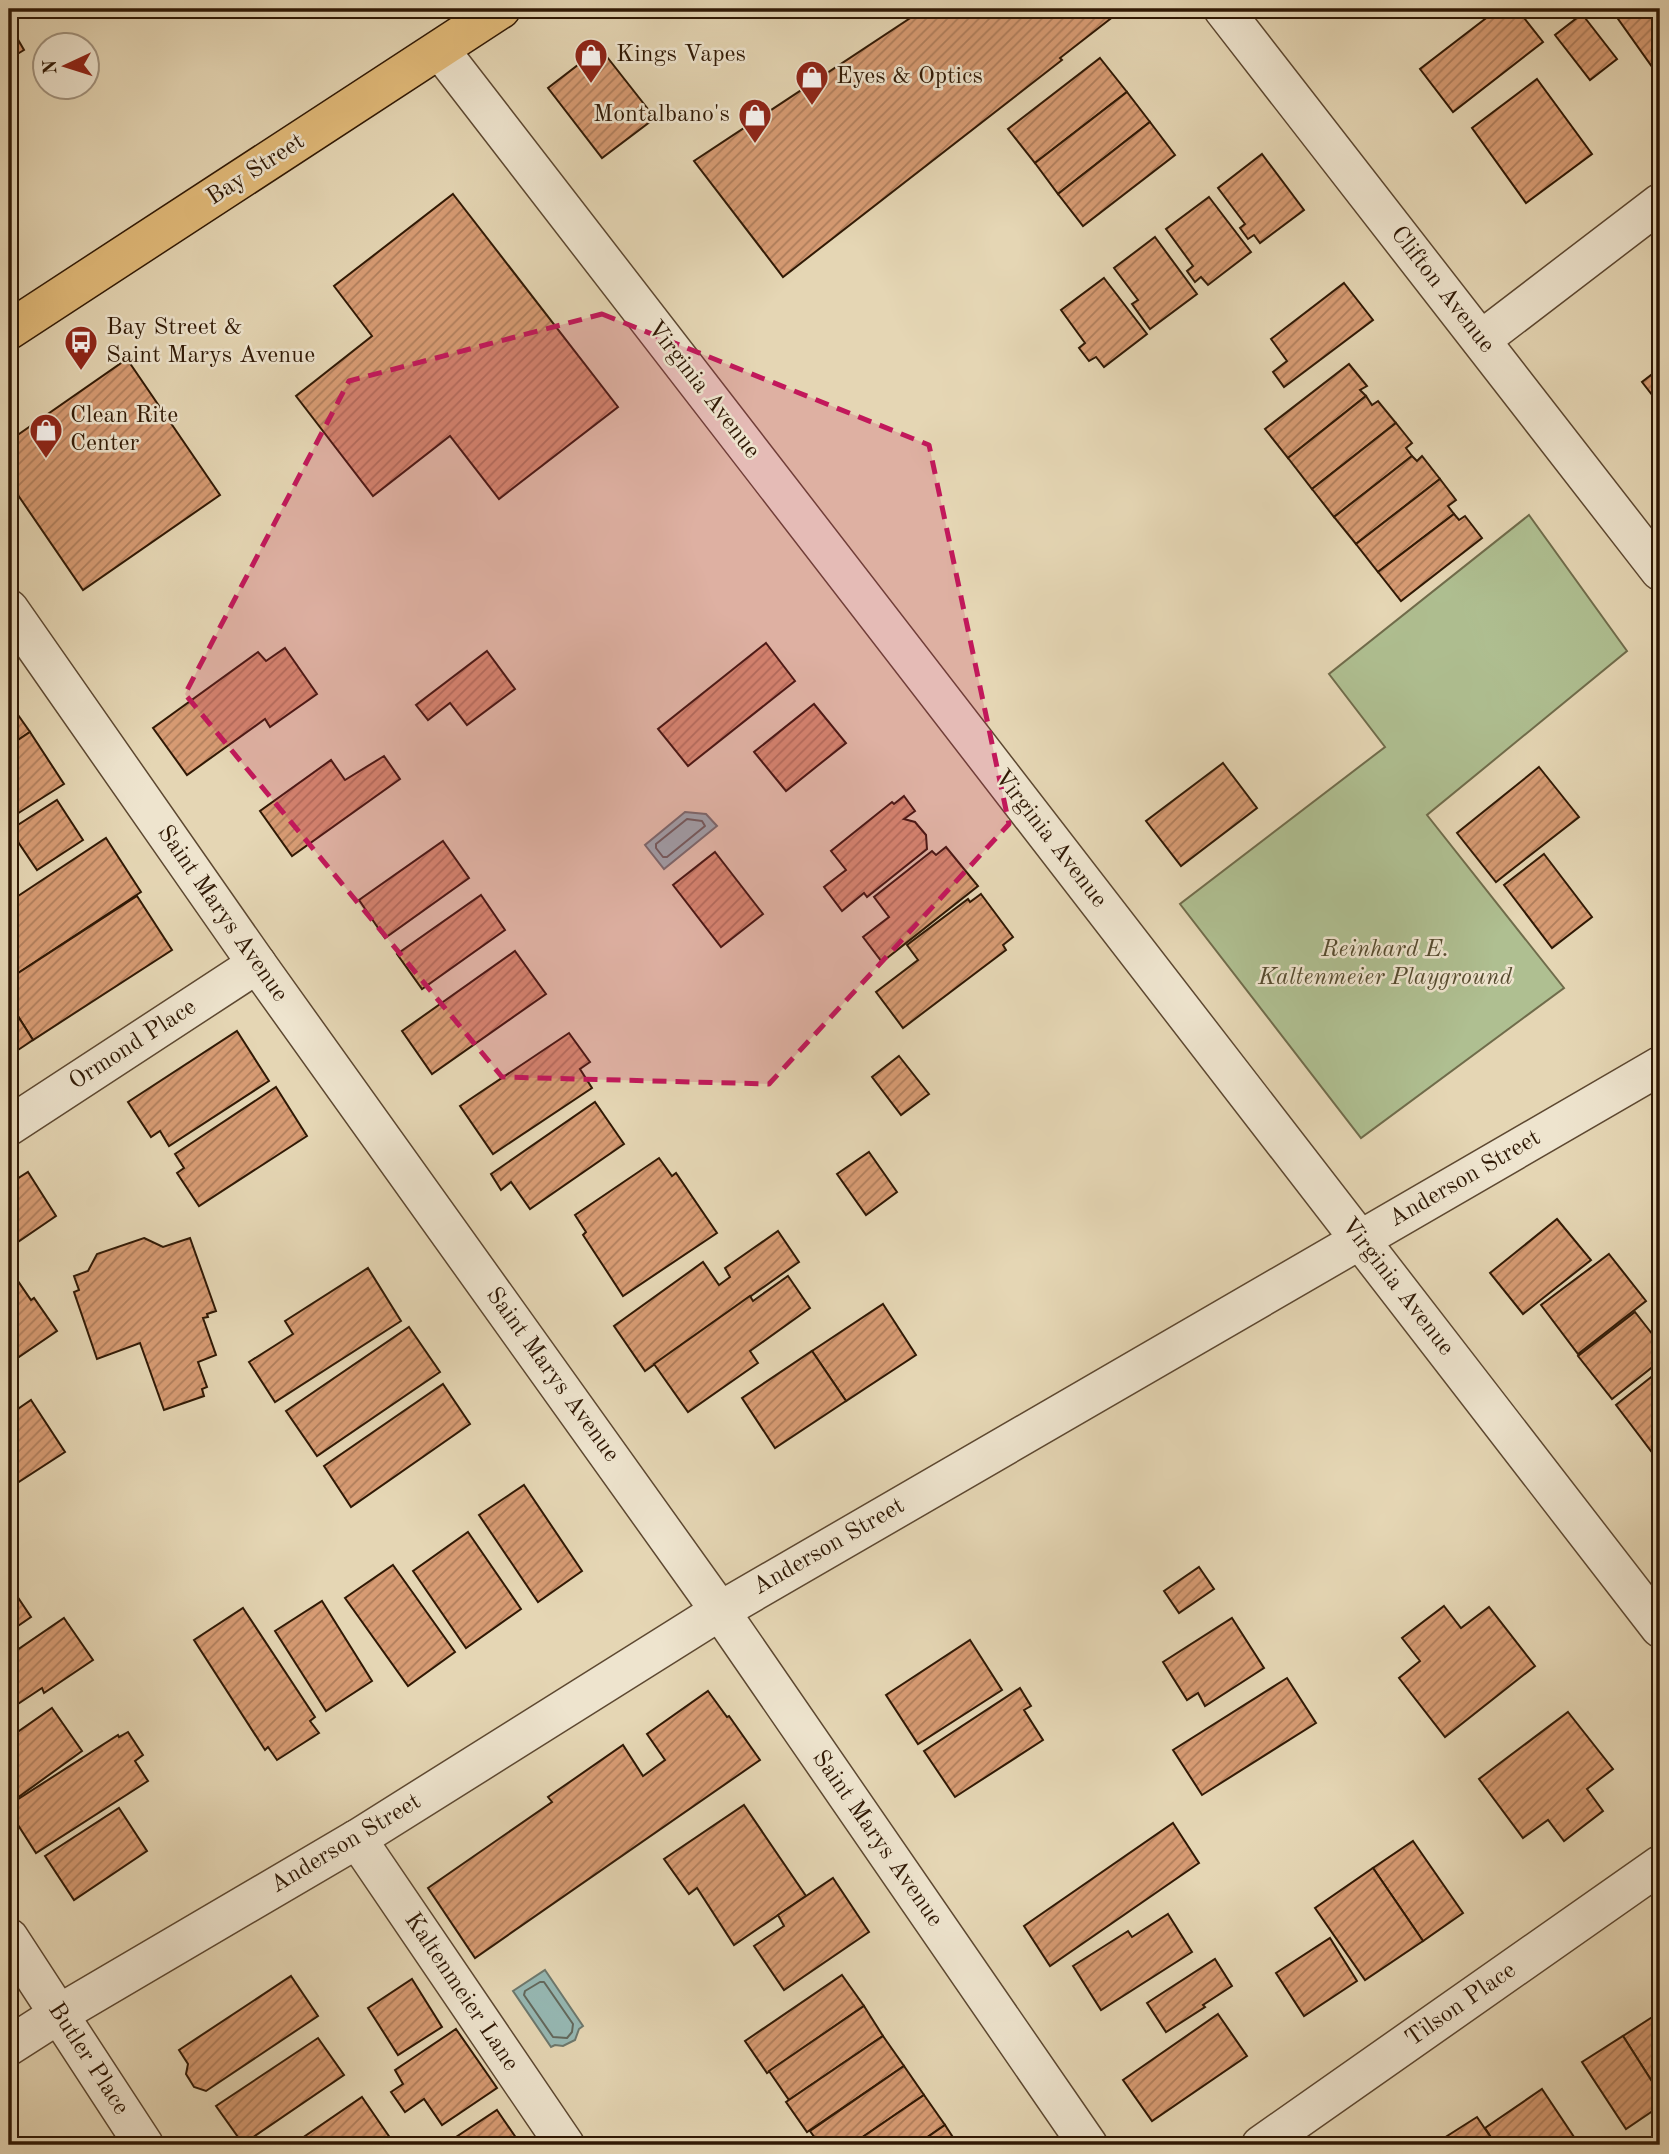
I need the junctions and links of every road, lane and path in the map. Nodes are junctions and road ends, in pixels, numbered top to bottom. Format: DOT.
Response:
graph roads {
  1 [pos="501,9"];
  2 [pos="1223,9"];
  3 [pos="440,50"];
  4 [pos="1660,203"];
  5 [pos="9,330"];
  6 [pos="1481,340"];
  7 [pos="1660,571"];
  8 [pos="9,610"];
  9 [pos="257,964"];
  10 [pos="1660,1066"];
  11 [pos="9,1126"];
  12 [pos="1360,1240"];
  13 [pos="720,1611"];
  14 [pos="1660,1628"];
  15 [pos="357,1839"];
  16 [pos="1660,1865"];
  17 [pos="9,1938"];
  18 [pos="59,2014"];
  19 [pos="9,2046"];
  20 [pos="144,2145"];
  21 [pos="565,2145"];
  22 [pos="1088,2145"];
  23 [pos="1261,2145"];
  1 -- 3 [label="main road, Bay Street"];
  2 -- 6 [label="street, Clifton Avenue"];
  3 -- 5 [label="main road, Bay Street"];
  3 -- 12 [label="street, Virginia Avenue"];
  4 -- 6 [label="street"];
  6 -- 7 [label="street, Clifton Avenue"];
  8 -- 9 [label="street, Saint Marys Avenue"];
  9 -- 11 [label="street, Ormond Place"];
  9 -- 13 [label="street, Saint Marys Avenue"];
  10 -- 12 [label="street, Anderson Street"];
  12 -- 13 [label="street, Anderson Street"];
  12 -- 14 [label="street, Virginia Avenue"];
  13 -- 15 [label="street, Anderson Street"];
  13 -- 22 [label="street, Saint Marys Avenue"];
  15 -- 18 [label="street, Anderson Street"];
  15 -- 21 [label="street, Kaltenmeier Lane"];
  16 -- 23 [label="street, Tilson Place"];
  17 -- 18 [label="street, Butler Place"];
  18 -- 19 [label="street, Anderson Street"];
  18 -- 20 [label="street, Butler Place"];
}
